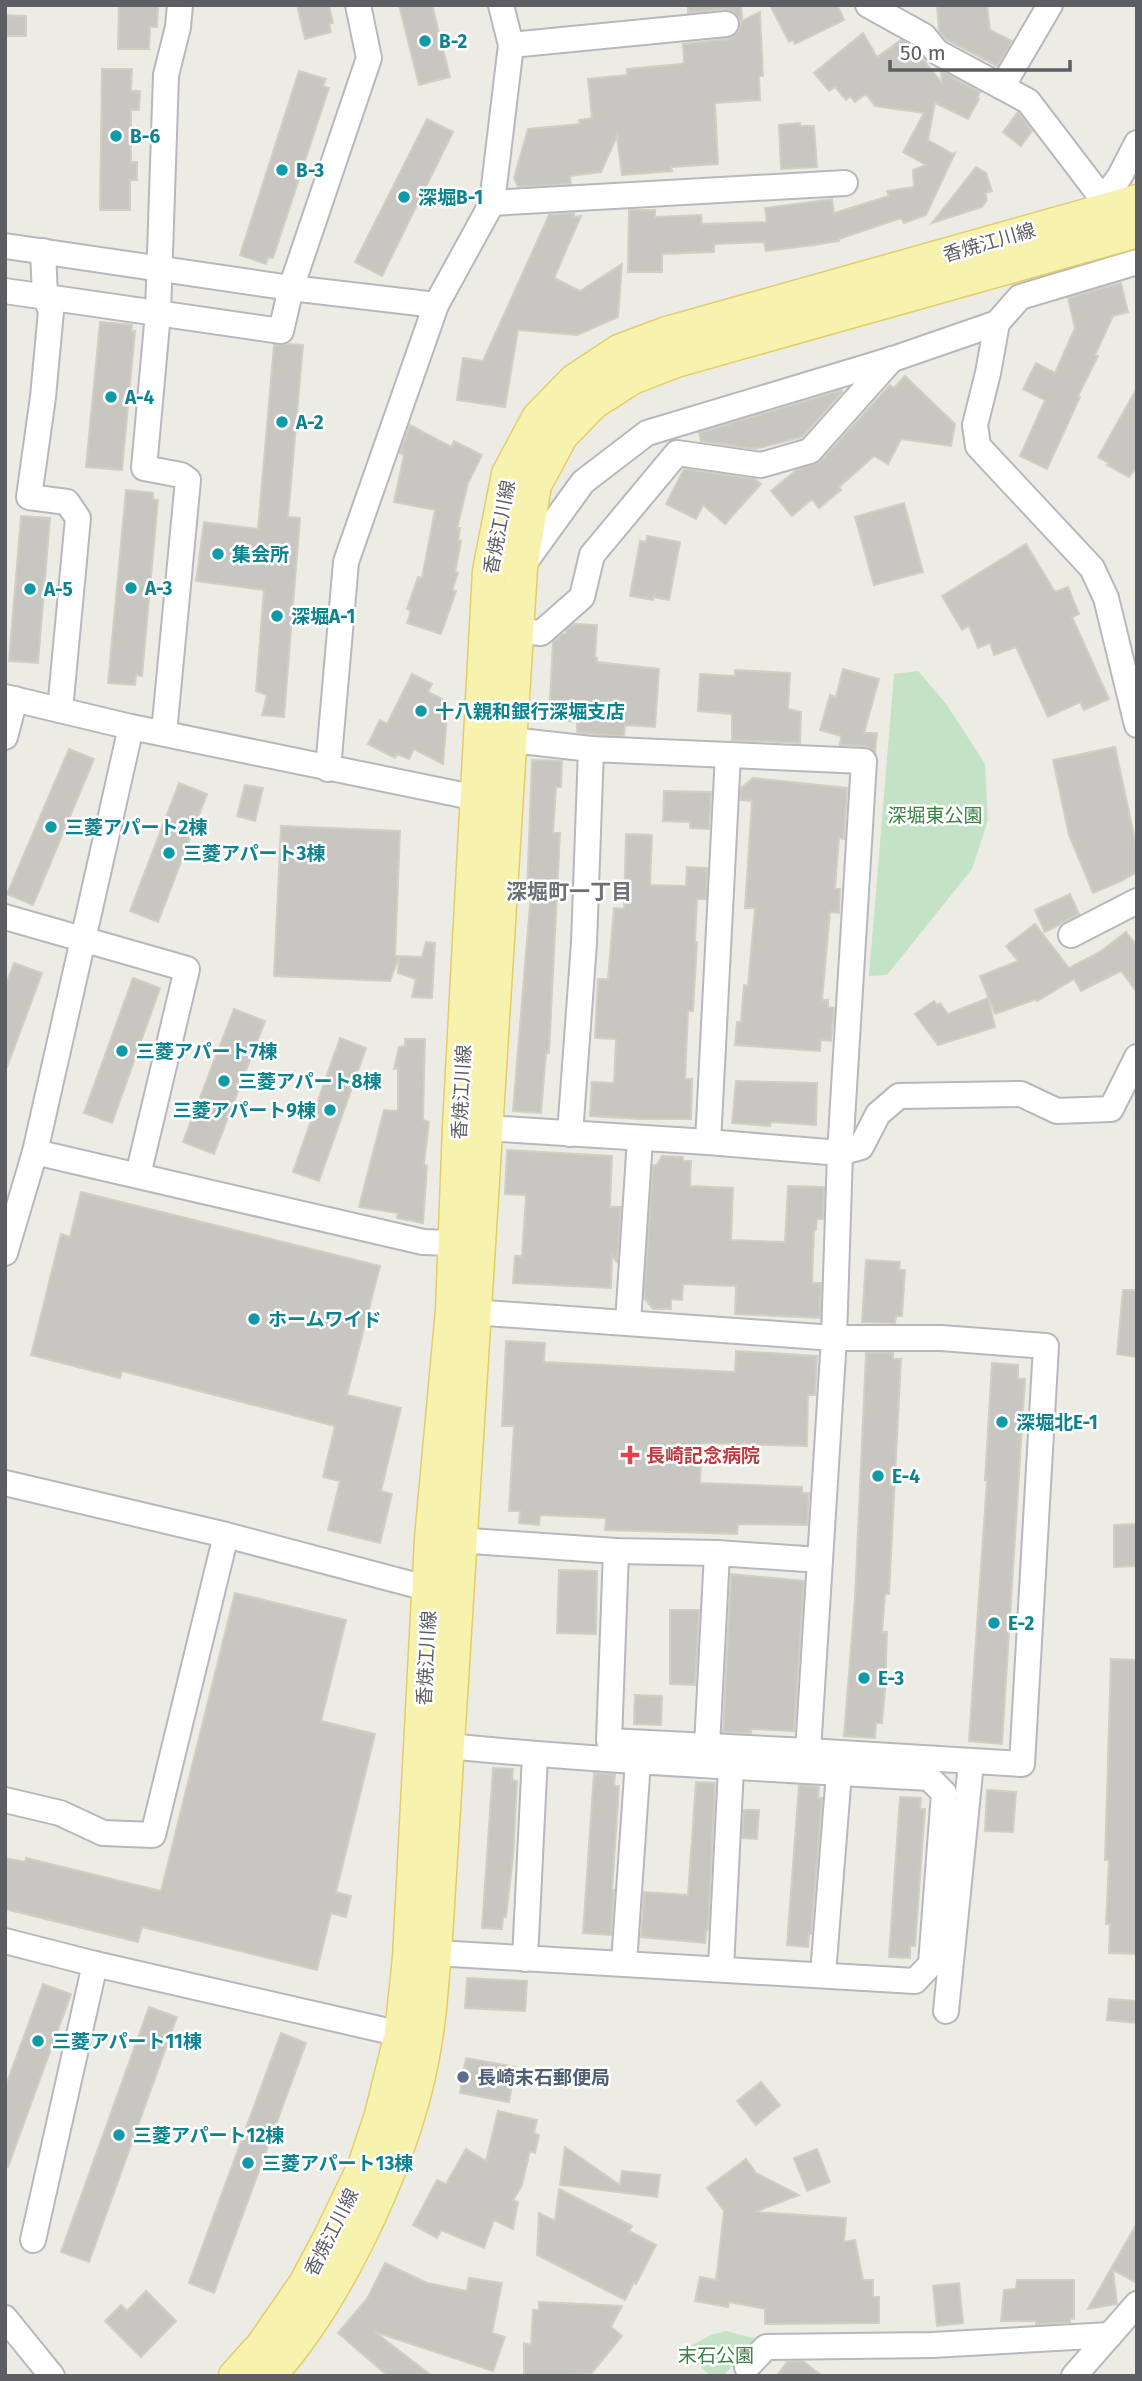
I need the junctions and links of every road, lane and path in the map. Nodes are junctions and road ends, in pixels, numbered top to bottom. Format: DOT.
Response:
graph roads {
  1 [pos="180,5"];
  2 [pos="358,5"];
  3 [pos="501,5"];
  4 [pos="868,5"];
  5 [pos="1050,5"];
  6 [pos="726,24"];
  7 [pos="511,45"];
  8 [pos="1002,87"];
  9 [pos="1137,143"];
  10 [pos="845,183"];
  11 [pos="1137,201"];
  12 [pos="492,203"];
  13 [pos="1137,230"];
  14 [pos="5,246"];
  15 [pos="43,251"];
  16 [pos="1137,262"];
  17 [pos="161,269"];
  18 [pos="291,288"];
  19 [pos="5,291"];
  20 [pos="45,296"];
  21 [pos="436,305"];
  22 [pos="159,313"];
  23 [pos="997,323"];
  24 [pos="893,359"];
  25 [pos="522,568"];
  26 [pos="489,571"];
  27 [pos="517,631"];
  28 [pos="10,698"];
  29 [pos="60,710"];
  30 [pos="1137,725"];
  31 [pos="131,727"];
  32 [pos="164,733"];
  33 [pos="5,737"];
  34 [pos="496,738"];
  35 [pos="590,749"];
  36 [pos="728,755"];
  37 [pos="328,769"];
  38 [pos="491,799"];
  39 [pos="1137,901"];
  40 [pos="5,917"];
  41 [pos="1071,935"];
  42 [pos="82,940"];
  43 [pos="1137,1057"];
  44 [pos="473,1128"];
  45 [pos="570,1134"];
  46 [pos="640,1139"];
  47 [pos="708,1142"];
  48 [pos="35,1152"];
  49 [pos="840,1153"];
  50 [pos="138,1175"];
  51 [pos="454,1244"];
  52 [pos="5,1252"];
  53 [pos="463,1312"];
  54 [pos="628,1322"];
  55 [pos="834,1338"];
  56 [pos="5,1483"];
  57 [pos="226,1535"];
  58 [pos="445,1539"];
  59 [pos="616,1551"];
  60 [pos="717,1553"];
  61 [pos="820,1560"];
  62 [pos="429,1589"];
  63 [pos="447,1746"];
  64 [pos="707,1746"];
  65 [pos="808,1751"];
  66 [pos="535,1755"];
  67 [pos="638,1761"];
  68 [pos="971,1763"];
  69 [pos="731,1768"];
  70 [pos="839,1773"];
  71 [pos="5,1800"];
  72 [pos="5,1941"];
  73 [pos="435,1953"];
  74 [pos="525,1959"];
  75 [pos="624,1963"];
  76 [pos="94,1964"];
  77 [pos="721,1968"];
  78 [pos="823,1974"];
  79 [pos="947,2011"];
  80 [pos="401,2034"];
  81 [pos="33,2240"];
  82 [pos="1137,2304"];
  83 [pos="5,2318"];
  84 [pos="1110,2335"];
  85 [pos="748,2373"];
  86 [pos="52,2376"];
  87 [pos="235,2376"];
  88 [pos="269,2376"];
  89 [pos="1074,2376"];
  1 -- 17 [label="street"];
  2 -- 18 [label="street"];
  3 -- 7 [label="street"];
  4 -- 8 [label="street"];
  5 -- 8 [label="street"];
  6 -- 7 [label="street"];
  7 -- 12 [label="street"];
  8 -- 9 [label="street"];
  10 -- 12 [label="street"];
  11 -- 26 [label="main road, 香焼江川線"];
  12 -- 21 [label="street"];
  13 -- 25 [label="main road, 香焼江川線"];
  14 -- 15 [label="street"];
  15 -- 17 [label="street"];
  15 -- 20 [label="street"];
  16 -- 23 [label="street"];
  17 -- 18 [label="street"];
  17 -- 22 [label="street"];
  18 -- 21 [label="street"];
  18 -- 22 [label="street"];
  19 -- 20 [label="street"];
  20 -- 22 [label="street"];
  20 -- 29 [label="street"];
  21 -- 37 [label="street"];
  22 -- 32 [label="street"];
  23 -- 24 [label="street"];
  23 -- 30 [label="street"];
  24 -- 25 [label="street"];
  24 -- 27 [label="street"];
  25 -- 26 [label="street"];
  25 -- 27 [label="main road, 香焼江川線"];
  26 -- 34 [label="main road, 香焼江川線"];
  27 -- 34 [label="main road, 香焼江川線"];
  28 -- 29 [label="street"];
  28 -- 33 [label="street"];
  29 -- 31 [label="street"];
  31 -- 32 [label="street"];
  31 -- 42 [label="street"];
  32 -- 37 [label="street"];
  34 -- 35 [label="street"];
  34 -- 38 [label="main road, 香焼江川線"];
  35 -- 36 [label="street"];
  35 -- 45 [label="street"];
  36 -- 47 [label="street"];
  36 -- 49 [label="street"];
  37 -- 38 [label="street"];
  38 -- 44 [label="main road, 香焼江川線"];
  39 -- 41 [label="street"];
  40 -- 42 [label="street"];
  42 -- 48 [label="street"];
  42 -- 50 [label="street"];
  43 -- 49 [label="street"];
  44 -- 45 [label="street"];
  44 -- 51 [label="main road, 香焼江川線"];
  44 -- 53 [label="main road, 香焼江川線"];
  45 -- 46 [label="street"];
  46 -- 47 [label="street"];
  46 -- 54 [label="street"];
  47 -- 49 [label="street"];
  48 -- 50 [label="street"];
  48 -- 52 [label="street"];
  49 -- 55 [label="street"];
  50 -- 51 [label="street"];
  51 -- 53 [label="main road, 香焼江川線"];
  53 -- 54 [label="street"];
  53 -- 58 [label="main road, 香焼江川線"];
  54 -- 55 [label="street"];
  55 -- 61 [label="street"];
  55 -- 68 [label="street"];
  56 -- 57 [label="street"];
  57 -- 62 [label="street"];
  57 -- 71 [label="street"];
  58 -- 59 [label="street"];
  58 -- 62 [label="main road, 香焼江川線"];
  58 -- 63 [label="main road, 香焼江川線"];
  59 -- 60 [label="street"];
  59 -- 64 [label="street"];
  60 -- 61 [label="street"];
  60 -- 64 [label="street"];
  61 -- 65 [label="street"];
  62 -- 80 [label="main road, 香焼江川線"];
  63 -- 66 [label="street"];
  63 -- 73 [label="main road, 香焼江川線"];
  64 -- 65 [label="street"];
  65 -- 68 [label="street"];
  66 -- 67 [label="street"];
  66 -- 74 [label="street"];
  67 -- 69 [label="street"];
  67 -- 75 [label="street"];
  68 -- 79 [label="street"];
  69 -- 70 [label="street"];
  69 -- 77 [label="street"];
  70 -- 78 [label="street"];
  70 -- 78 [label="street"];
  72 -- 76 [label="street"];
  73 -- 74 [label="street"];
  73 -- 88 [label="main road, 香焼江川線"];
  74 -- 75 [label="street"];
  75 -- 77 [label="street"];
  76 -- 80 [label="street"];
  76 -- 81 [label="street"];
  77 -- 78 [label="street"];
  80 -- 87 [label="main road, 香焼江川線"];
  82 -- 84 [label="street"];
  83 -- 86 [label="street"];
  84 -- 85 [label="street"];
  84 -- 89 [label="street"];
}
